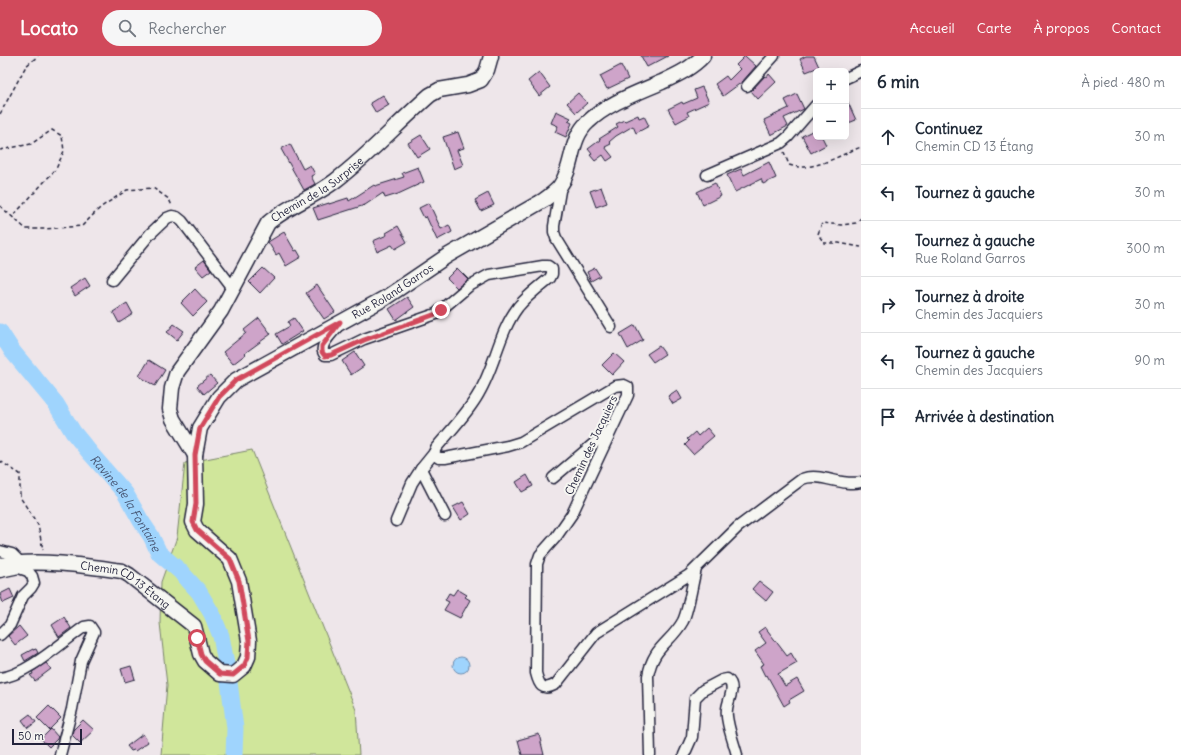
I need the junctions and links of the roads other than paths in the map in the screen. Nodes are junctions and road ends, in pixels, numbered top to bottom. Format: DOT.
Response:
graph roads {
  1 [pos="490,56"];
  2 [pos="703,56"];
  3 [pos="774,56"];
  4 [pos="861,71"];
  5 [pos="849,77"];
  6 [pos="747,86"];
  7 [pos="813,108"];
  8 [pos="707,175"];
  9 [pos="561,185"];
  10 [pos="112,280"];
  11 [pos="233,288"];
  12 [pos="340,322"];
  13 [pos="611,327"];
  14 [pos="613,426"];
  15 [pos="434,453"];
  16 [pos="195,455"];
  17 [pos="421,469"];
  18 [pos="553,478"];
  19 [pos="861,482"];
  20 [pos="445,516"];
  21 [pos="396,521"];
  22 [pos="0,551"];
  23 [pos="20,563"];
  24 [pos="0,565"];
  25 [pos="696,569"];
  26 [pos="0,572"];
  27 [pos="0,635"];
  28 [pos="213,669"];
  29 [pos="0,678"];
  30 [pos="60,755"];
  31 [pos="650,755"];
  32 [pos="684,755"];
  33 [pos="736,755"];
  1 -- 11 [label="main road, Chemin de la Surprise"];
  2 -- 9 [label="main road, Rue Roland Garros"];
  3 -- 6 [label="street"];
  4 -- 5 [label="street"];
  7 -- 8 [label="street"];
  9 -- 12 [label="main road, Rue Roland Garros"];
  9 -- 13 [label="street"];
  10 -- 11 [label="street"];
  11 -- 16 [label="main road, Chemin de la Surprise"];
  12 -- 15 [label="street"];
  12 -- 16 [label="main road, Rue Roland Garros"];
  14 -- 15 [label="street, Chemin des Jacquiers"];
  14 -- 18 [label="street"];
  14 -- 25 [label="street, Chemin des Jacquiers"];
  15 -- 17 [label="street"];
  16 -- 28 [label="main road, Rue Roland Garros"];
  17 -- 20 [label="street"];
  17 -- 21 [label="street"];
  19 -- 25 [label="street"];
  22 -- 23 [label="street"];
  23 -- 24 [label="main road, Chemin CD 13 Étang"];
  23 -- 28 [label="main road, Chemin CD 13 Étang"];
  25 -- 31 [label="street"];
  26 -- 27 [label="street"];
  29 -- 30 [label="street"];
  32 -- 33 [label="street"];
}
